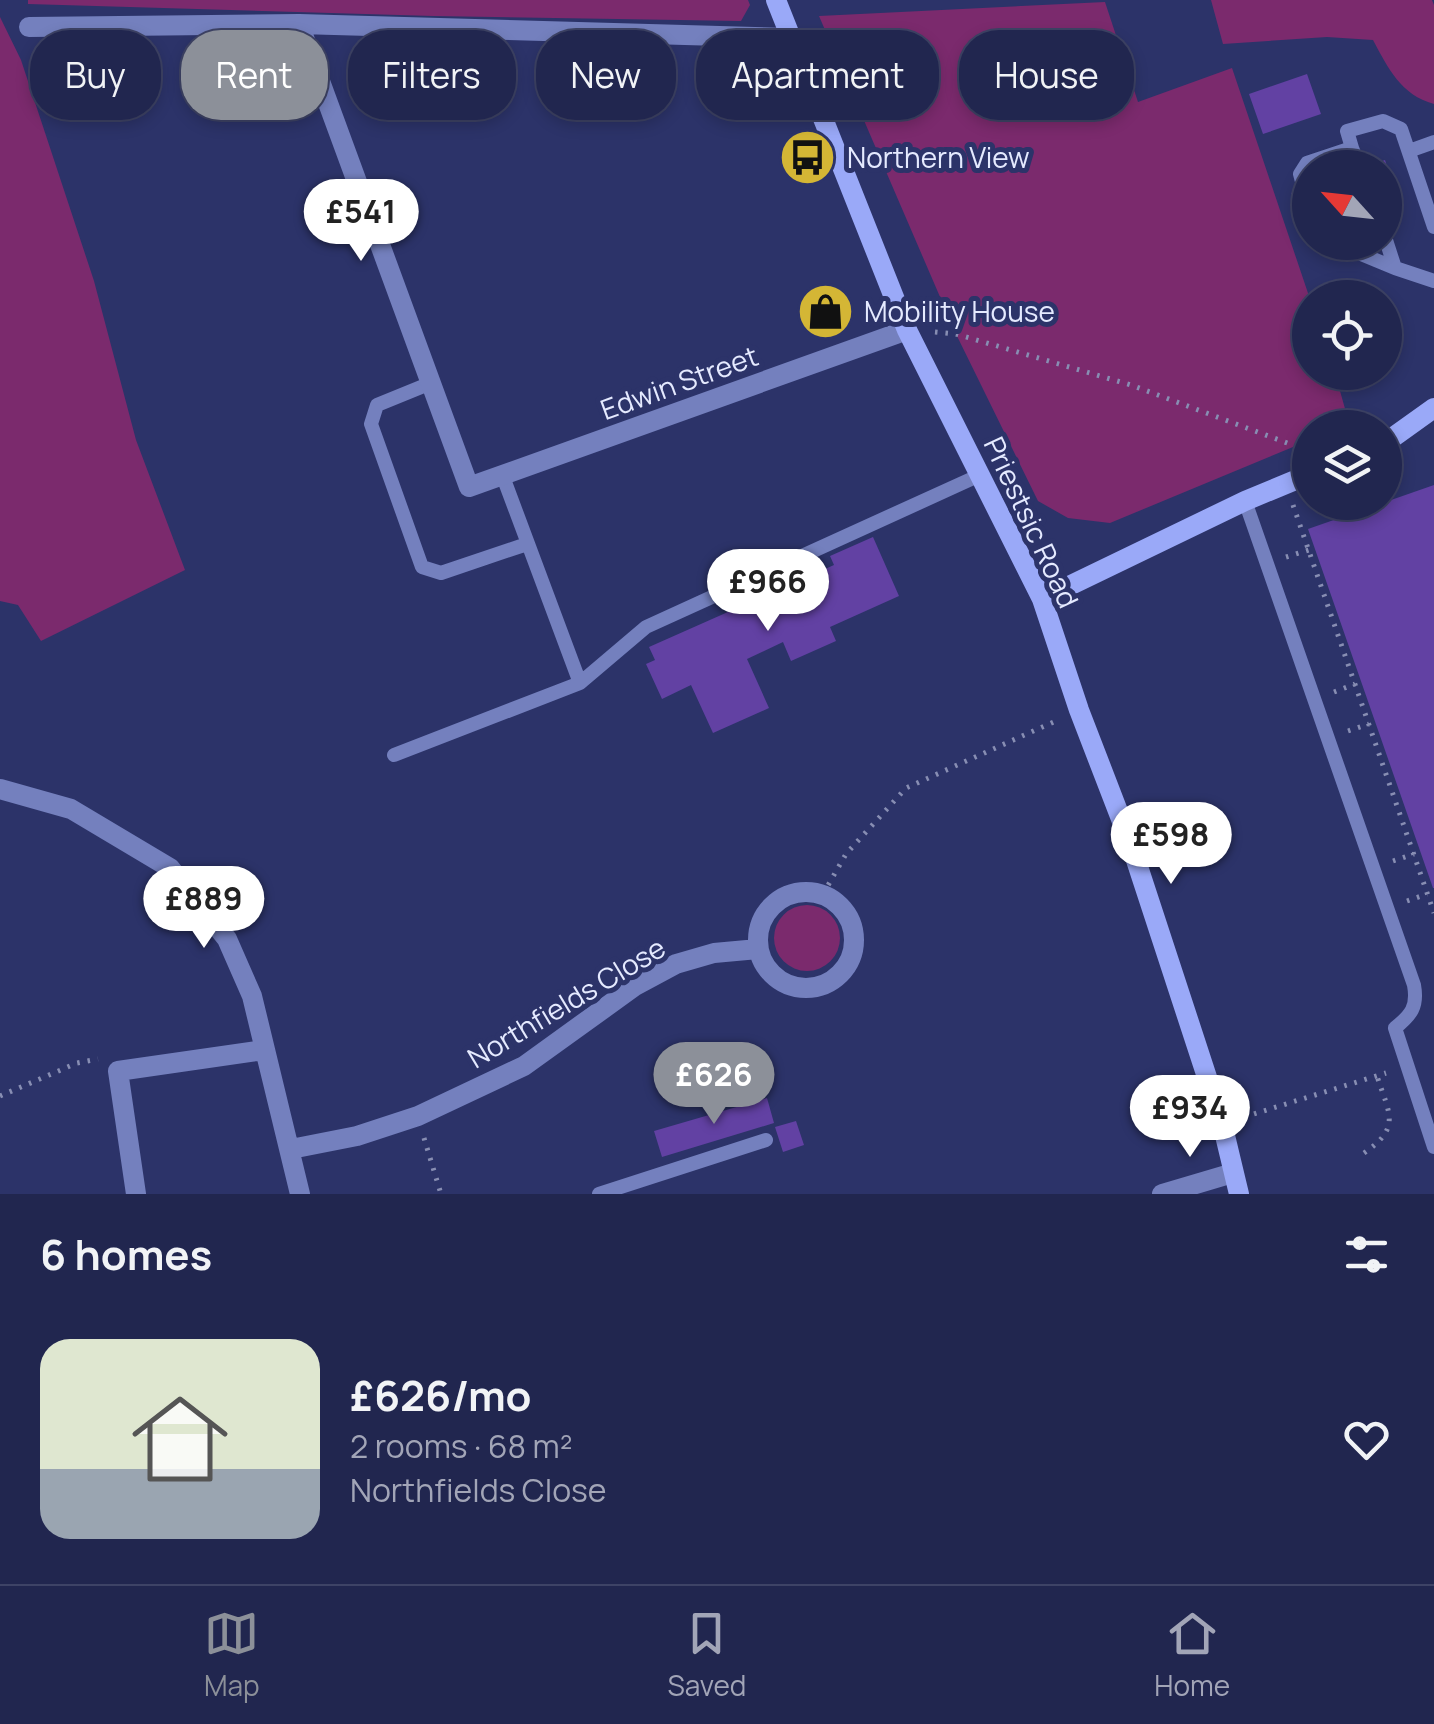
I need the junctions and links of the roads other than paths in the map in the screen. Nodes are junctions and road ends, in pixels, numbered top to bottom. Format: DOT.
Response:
graph roads {
  1 [pos="776,0"];
  2 [pos="299,24"];
  3 [pos="29,27"];
  4 [pos="787,30"];
  5 [pos="696,35"];
  6 [pos="823,120"];
  7 [pos="1434,142"];
  8 [pos="1352,148"];
  9 [pos="1346,150"];
  10 [pos="1409,150"];
  11 [pos="1434,227"];
  12 [pos="1376,260"];
  13 [pos="1392,260"];
  14 [pos="1395,268"];
  15 [pos="1434,281"];
  16 [pos="908,330"];
  17 [pos="431,383"];
  18 [pos="1434,408"];
  19 [pos="1402,431"];
  20 [pos="502,474"];
  21 [pos="980,475"];
  22 [pos="1292,482"];
  23 [pos="1244,501"];
  24 [pos="527,544"];
  25 [pos="1042,600"];
  26 [pos="580,683"];
  27 [pos="394,754"];
  28 [pos="0,790"];
  29 [pos="758,950"];
  30 [pos="264,1050"];
  31 [pos="766,1140"];
  32 [pos="1434,1147"];
  33 [pos="291,1149"];
  34 [pos="1236,1184"];
  35 [pos="136,1194"];
  36 [pos="300,1194"];
  37 [pos="599,1194"];
  38 [pos="1162,1194"];
  1 -- 4 [label="main road, Priestsic Road"];
  2 -- 3 [label="street"];
  2 -- 5 [label="street"];
  2 -- 17 [label="street"];
  6 -- 16 [label="main road, Priestsic Road"];
  7 -- 10 [label="lane"];
  8 -- 9 [label="lane"];
  8 -- 10 [label="lane"];
  10 -- 11 [label="lane"];
  12 -- 14 [label="lane"];
  13 -- 14 [label="lane"];
  14 -- 15 [label="lane"];
  16 -- 20 [label="street, Edwin Street"];
  16 -- 21 [label="main road, Priestsic Road"];
  17 -- 20 [label="street, Edwin Street"];
  17 -- 24 [label="lane"];
  18 -- 19 [label="main road"];
  20 -- 24 [label="lane"];
  21 -- 25 [label="main road, Priestsic Road"];
  21 -- 26 [label="lane"];
  22 -- 23 [label="main road"];
  23 -- 25 [label="main road"];
  23 -- 32 [label="lane"];
  24 -- 26 [label="lane"];
  25 -- 34 [label="main road, Priestsic Road"];
  26 -- 27 [label="lane"];
  28 -- 30 [label="street"];
  29 -- 29 [label="street"];
  29 -- 33 [label="street, Northfields Close"];
  30 -- 33 [label="street"];
  30 -- 35 [label="street"];
  31 -- 37 [label="lane"];
  33 -- 36 [label="street"];
  34 -- 38 [label="street"];
}
